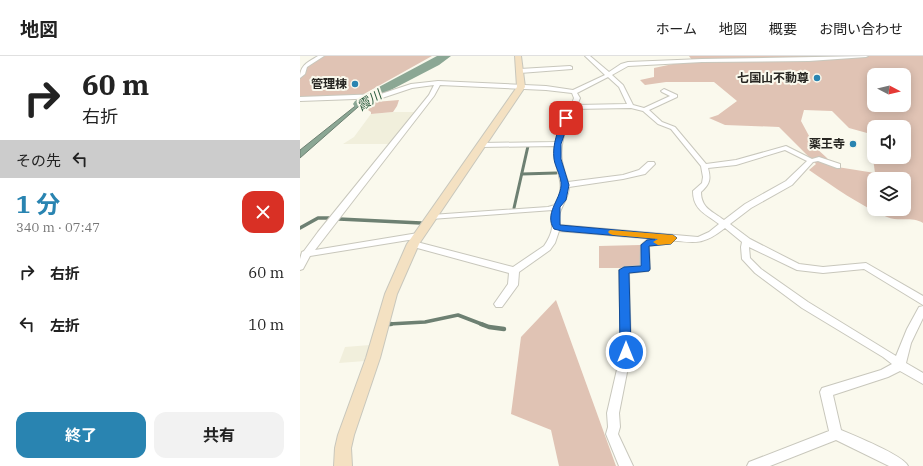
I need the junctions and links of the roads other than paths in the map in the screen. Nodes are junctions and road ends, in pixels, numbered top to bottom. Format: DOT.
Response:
graph roads {
  1 [pos="322,56"];
  2 [pos="518,56"];
  3 [pos="587,56"];
  4 [pos="866,56"];
  5 [pos="570,68"];
  6 [pos="520,71"];
  7 [pos="606,75"];
  8 [pos="300,76"];
  9 [pos="438,83"];
  10 [pos="521,87"];
  11 [pos="664,91"];
  12 [pos="574,92"];
  13 [pos="300,99"];
  14 [pos="631,106"];
  15 [pos="573,107"];
  16 [pos="645,110"];
  17 [pos="558,144"];
  18 [pos="481,145"];
  19 [pos="811,161"];
  20 [pos="651,164"];
  21 [pos="704,166"];
  22 [pos="837,166"];
  23 [pos="565,185"];
  24 [pos="556,207"];
  25 [pos="431,217"];
  26 [pos="724,225"];
  27 [pos="556,227"];
  28 [pos="673,238"];
  29 [pos="416,240"];
  30 [pos="747,241"];
  31 [pos="303,255"];
  32 [pos="300,267"];
  33 [pos="514,271"];
  34 [pos="923,301"];
  35 [pos="498,304"];
  36 [pos="923,310"];
  37 [pos="900,365"];
  38 [pos="923,379"];
  39 [pos="836,434"];
  40 [pos="342,466"];
  41 [pos="626,466"];
  42 [pos="754,466"];
  43 [pos="901,466"];
  1 -- 8 [label="street"];
  2 -- 6 [label="street"];
  3 -- 7 [label="street"];
  4 -- 7 [label="street"];
  5 -- 6 [label="street"];
  6 -- 10 [label="street"];
  7 -- 12 [label="street"];
  7 -- 14 [label="street"];
  9 -- 10 [label="street"];
  9 -- 13 [label="street"];
  9 -- 31 [label="street"];
  10 -- 12 [label="street"];
  10 -- 18 [label="street"];
  11 -- 16 [label="street"];
  12 -- 15 [label="street"];
  14 -- 15 [label="street"];
  14 -- 16 [label="street"];
  15 -- 17 [label="street"];
  16 -- 21 [label="street"];
  17 -- 18 [label="street"];
  17 -- 23 [label="street"];
  18 -- 25 [label="street"];
  19 -- 21 [label="street"];
  19 -- 22 [label="street"];
  19 -- 26 [label="street"];
  20 -- 23 [label="street"];
  21 -- 26 [label="street"];
  23 -- 24 [label="street"];
  24 -- 25 [label="street"];
  24 -- 27 [label="street"];
  25 -- 29 [label="street"];
  26 -- 28 [label="street"];
  26 -- 30 [label="street"];
  27 -- 28 [label="street"];
  27 -- 33 [label="street"];
  28 -- 41 [label="street"];
  29 -- 31 [label="street"];
  29 -- 33 [label="street"];
  29 -- 40 [label="street"];
  30 -- 34 [label="street"];
  30 -- 37 [label="street"];
  31 -- 32 [label="street"];
  33 -- 35 [label="street"];
  36 -- 37 [label="street"];
  37 -- 38 [label="street"];
  37 -- 39 [label="street"];
  39 -- 42 [label="street"];
  39 -- 43 [label="street"];
}
